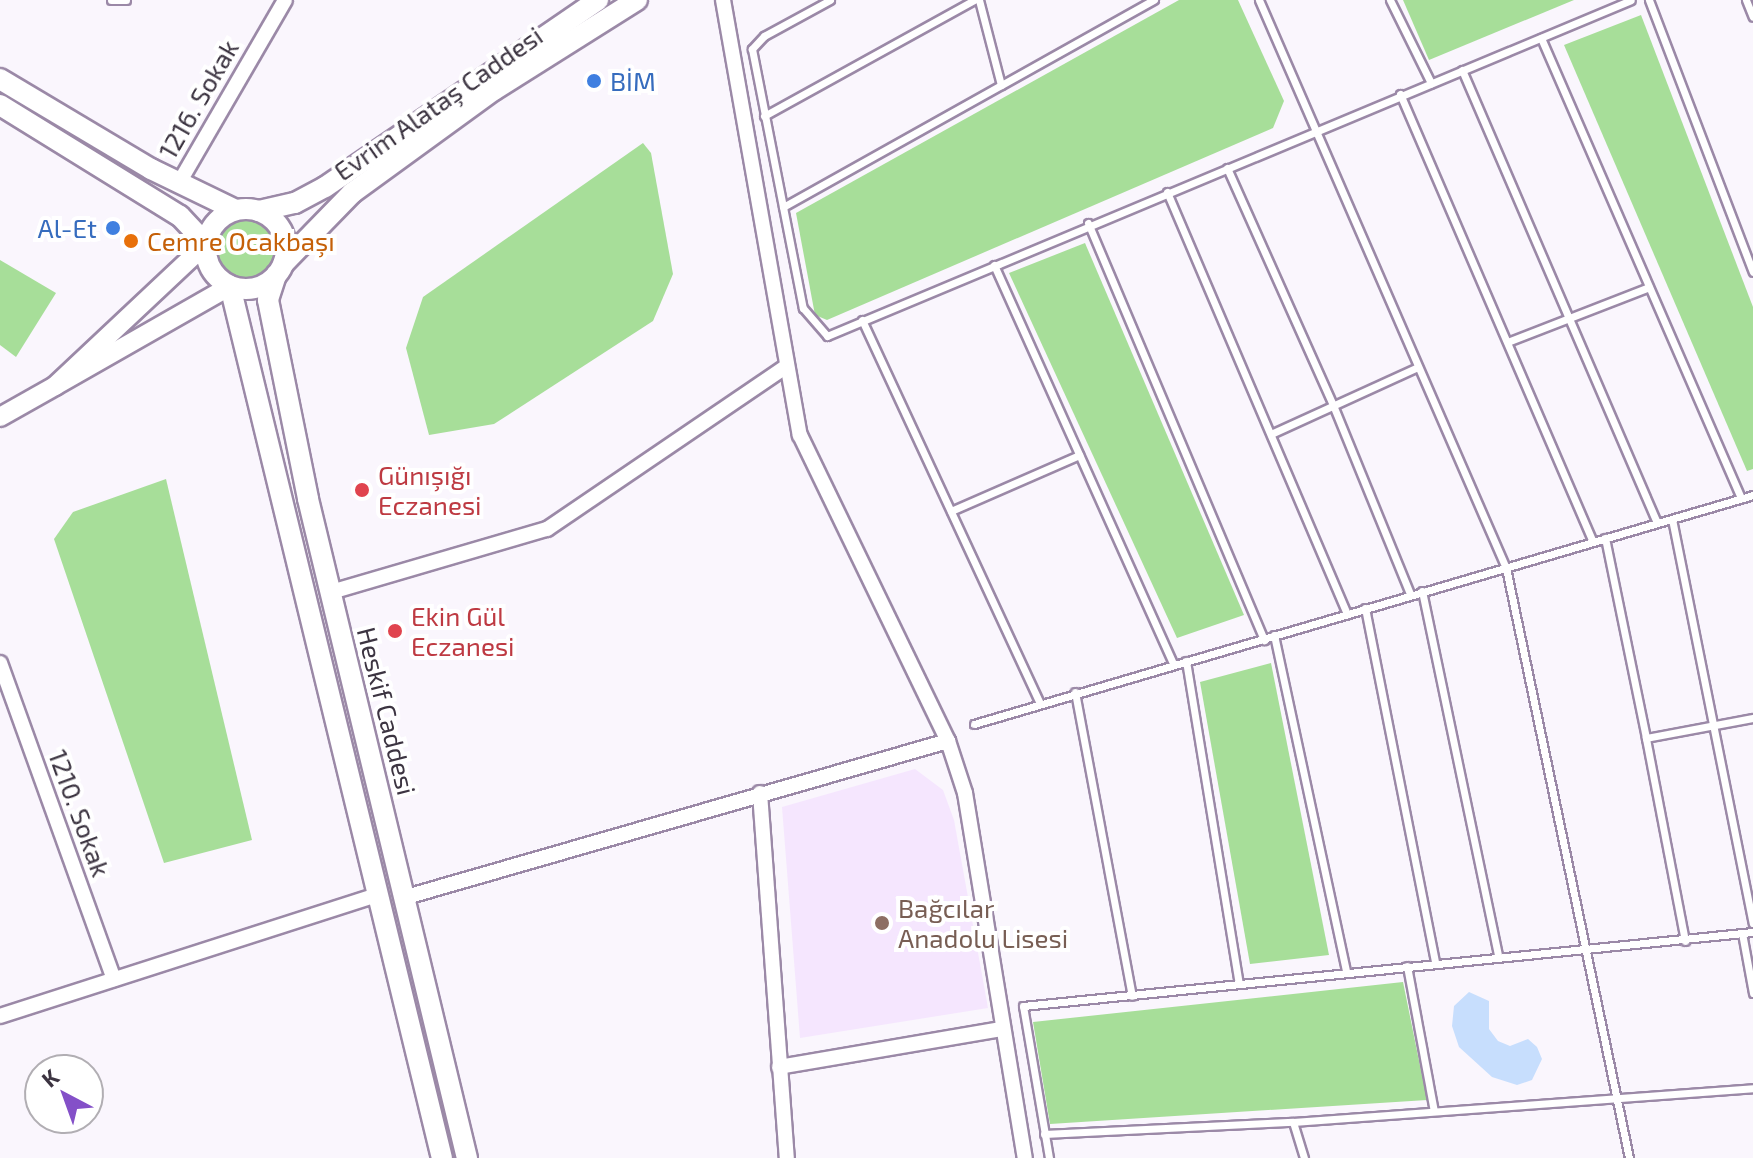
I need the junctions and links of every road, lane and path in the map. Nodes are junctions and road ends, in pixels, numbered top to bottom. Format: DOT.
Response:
graph roads {
  1 [pos="111,0"];
  2 [pos="126,0"];
  3 [pos="285,0"];
  4 [pos="598,0"];
  5 [pos="637,0"];
  6 [pos="723,0"];
  7 [pos="830,0"];
  8 [pos="976,0"];
  9 [pos="1154,0"];
  10 [pos="1259,0"];
  11 [pos="1390,0"];
  12 [pos="1631,0"];
  13 [pos="1649,0"];
  14 [pos="1746,0"];
  15 [pos="1753,17"];
  16 [pos="1541,38"];
  17 [pos="1462,70"];
  18 [pos="0,79"];
  19 [pos="1431,83"];
  20 [pos="1001,85"];
  21 [pos="1400,94"];
  22 [pos="0,105"];
  23 [pos="764,116"];
  24 [pos="1314,129"];
  25 [pos="1227,168"];
  26 [pos="179,183"];
  27 [pos="1167,192"];
  28 [pos="783,207"];
  29 [pos="236,210"];
  30 [pos="259,211"];
  31 [pos="1088,223"];
  32 [pos="206,244"];
  33 [pos="994,265"];
  34 [pos="279,269"];
  35 [pos="1753,272"];
  36 [pos="230,286"];
  37 [pos="1649,287"];
  38 [pos="1571,319"];
  39 [pos="862,320"];
  40 [pos="1510,341"];
  41 [pos="1418,367"];
  42 [pos="784,368"];
  43 [pos="55,386"];
  44 [pos="1333,405"];
  45 [pos="0,417"];
  46 [pos="1273,433"];
  47 [pos="1079,455"];
  48 [pos="1753,495"];
  49 [pos="1741,498"];
  50 [pos="951,511"];
  51 [pos="1672,519"];
  52 [pos="1656,521"];
  53 [pos="1605,538"];
  54 [pos="1592,540"];
  55 [pos="1506,568"];
  56 [pos="1422,591"];
  57 [pos="331,592"];
  58 [pos="1410,594"];
  59 [pos="1365,608"];
  60 [pos="1347,614"];
  61 [pos="1274,635"];
  62 [pos="1264,640"];
  63 [pos="1186,661"];
  64 [pos="0,663"];
  65 [pos="1173,664"];
  66 [pos="1075,692"];
  67 [pos="1040,703"];
  68 [pos="1753,718"];
  69 [pos="974,724"];
  70 [pos="1714,726"];
  71 [pos="1646,738"];
  72 [pos="948,741"];
  73 [pos="760,793"];
  74 [pos="380,894"];
  75 [pos="406,897"];
  76 [pos="1753,923"];
  77 [pos="1753,932"];
  78 [pos="1742,933"];
  79 [pos="1685,941"];
  80 [pos="1588,947"];
  81 [pos="1498,956"];
  82 [pos="1435,962"];
  83 [pos="1407,966"];
  84 [pos="1346,971"];
  85 [pos="114,979"];
  86 [pos="1239,983"];
  87 [pos="1753,993"];
  88 [pos="1132,996"];
  89 [pos="0,1016"];
  90 [pos="1002,1029"];
  91 [pos="779,1067"];
  92 [pos="1753,1088"];
  93 [pos="1616,1099"];
  94 [pos="1434,1111"];
  95 [pos="1293,1122"];
  96 [pos="1044,1134"];
  97 [pos="442,1158"];
  98 [pos="467,1158"];
  99 [pos="787,1158"];
  100 [pos="1025,1158"];
  101 [pos="1049,1158"];
  102 [pos="1304,1158"];
  103 [pos="1629,1158"];
  1 -- 2 [label="lane"];
  3 -- 26 [label="street, 1216. Sokak"];
  4 -- 30 [label="main road, Evrim Alataş Caddesi"];
  5 -- 34 [label="main road, Evrim Alataş Caddesi"];
  6 -- 42 [label="street"];
  7 -- 23 [label="lane"];
  8 -- 20 [label="lane"];
  8 -- 23 [label="lane"];
  9 -- 20 [label="lane"];
  10 -- 24 [label="lane"];
  11 -- 19 [label="lane"];
  12 -- 16 [label="lane"];
  13 -- 35 [label="lane"];
  14 -- 15 [label="lane"];
  16 -- 17 [label="lane"];
  16 -- 37 [label="lane"];
  17 -- 19 [label="lane"];
  17 -- 38 [label="lane"];
  18 -- 26 [label="main road"];
  19 -- 21 [label="lane"];
  20 -- 28 [label="lane"];
  21 -- 24 [label="lane"];
  21 -- 40 [label="lane"];
  22 -- 32 [label="main road"];
  23 -- 28 [label="lane"];
  24 -- 25 [label="lane"];
  24 -- 41 [label="lane"];
  25 -- 27 [label="lane"];
  25 -- 44 [label="lane"];
  26 -- 29 [label="main road"];
  27 -- 31 [label="lane"];
  27 -- 46 [label="lane"];
  28 -- 39 [label="lane"];
  29 -- 30 [label="main road"];
  29 -- 32 [label="main road"];
  30 -- 34 [label="main road"];
  31 -- 33 [label="lane"];
  31 -- 62 [label="lane"];
  32 -- 36 [label="main road"];
  32 -- 43 [label="street"];
  33 -- 39 [label="lane"];
  33 -- 47 [label="lane"];
  34 -- 36 [label="main road"];
  34 -- 57 [label="main road, Heskif Caddesi"];
  36 -- 43 [label="street"];
  36 -- 74 [label="main road"];
  37 -- 38 [label="lane"];
  37 -- 49 [label="lane"];
  38 -- 40 [label="lane"];
  38 -- 52 [label="lane"];
  39 -- 50 [label="lane"];
  40 -- 54 [label="lane"];
  41 -- 44 [label="lane"];
  41 -- 55 [label="lane"];
  42 -- 57 [label="street"];
  42 -- 72 [label="street"];
  43 -- 45 [label="street"];
  44 -- 46 [label="lane"];
  44 -- 58 [label="lane"];
  46 -- 60 [label="lane"];
  47 -- 50 [label="lane"];
  47 -- 65 [label="lane"];
  48 -- 49 [label="lane"];
  49 -- 51 [label="lane"];
  50 -- 67 [label="lane"];
  51 -- 52 [label="lane"];
  51 -- 70 [label="lane"];
  52 -- 53 [label="lane"];
  53 -- 54 [label="lane"];
  53 -- 71 [label="lane"];
  54 -- 55 [label="lane"];
  55 -- 56 [label="lane"];
  55 -- 80 [label="lane"];
  56 -- 58 [label="lane"];
  56 -- 81 [label="lane"];
  57 -- 75 [label="main road, Heskif Caddesi"];
  58 -- 59 [label="lane"];
  59 -- 60 [label="lane"];
  59 -- 82 [label="lane"];
  60 -- 61 [label="lane"];
  61 -- 62 [label="lane"];
  61 -- 84 [label="lane"];
  62 -- 63 [label="lane"];
  63 -- 65 [label="lane"];
  63 -- 86 [label="lane"];
  64 -- 85 [label="street, 1210. Sokak"];
  65 -- 66 [label="lane"];
  66 -- 67 [label="lane"];
  66 -- 88 [label="lane"];
  67 -- 69 [label="lane"];
  68 -- 70 [label="lane"];
  70 -- 71 [label="lane"];
  70 -- 76 [label="lane"];
  71 -- 79 [label="lane"];
  72 -- 73 [label="street"];
  72 -- 90 [label="street"];
  73 -- 75 [label="street"];
  73 -- 91 [label="street"];
  74 -- 85 [label="street"];
  74 -- 97 [label="main road"];
  75 -- 98 [label="main road, Heskif Caddesi"];
  77 -- 78 [label="lane"];
  78 -- 79 [label="lane"];
  78 -- 87 [label="lane"];
  79 -- 80 [label="lane"];
  80 -- 81 [label="lane"];
  80 -- 93 [label="lane"];
  81 -- 82 [label="lane"];
  82 -- 83 [label="lane"];
  83 -- 84 [label="lane"];
  83 -- 94 [label="lane"];
  84 -- 86 [label="lane"];
  85 -- 89 [label="street"];
  86 -- 88 [label="lane"];
  88 -- 96 [label="lane"];
  90 -- 91 [label="street"];
  90 -- 100 [label="street"];
  91 -- 99 [label="street"];
  92 -- 93 [label="lane"];
  93 -- 94 [label="lane"];
  93 -- 103 [label="lane"];
  94 -- 95 [label="lane"];
  95 -- 96 [label="lane"];
  95 -- 102 [label="lane"];
  96 -- 101 [label="lane"];
}
